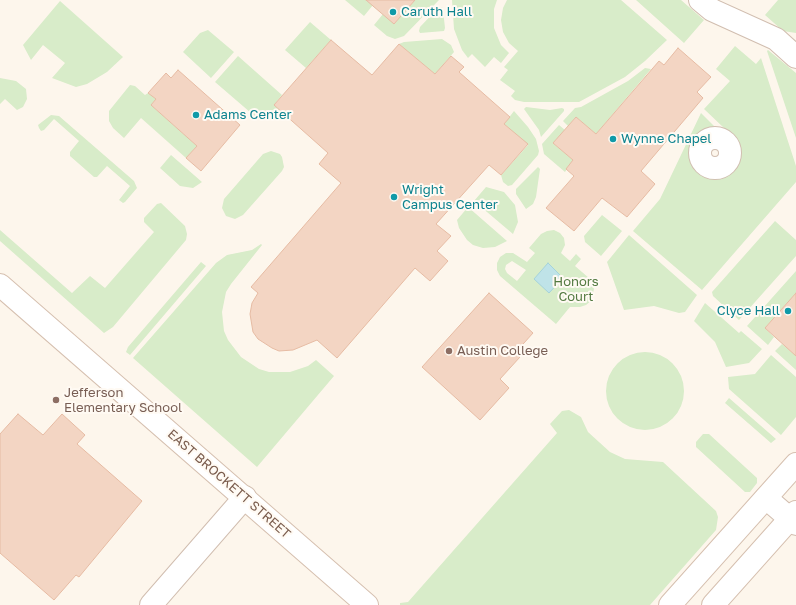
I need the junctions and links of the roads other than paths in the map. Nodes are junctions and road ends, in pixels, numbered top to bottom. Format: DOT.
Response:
graph roads {
  1 [pos="700,0"];
  2 [pos="796,57"];
  3 [pos="0,285"];
  4 [pos="796,464"];
  5 [pos="244,497"];
  6 [pos="766,498"];
  7 [pos="794,518"];
  8 [pos="151,605"];
  9 [pos="367,605"];
  10 [pos="670,605"];
  11 [pos="713,605"];
  1 -- 2 [label="street"];
  3 -- 5 [label="street, EAST BROCKETT STREET"];
  4 -- 6 [label="street"];
  5 -- 8 [label="street"];
  5 -- 9 [label="street, EAST BROCKETT STREET"];
  6 -- 7 [label="street"];
  6 -- 10 [label="street"];
  7 -- 11 [label="street"];
}
